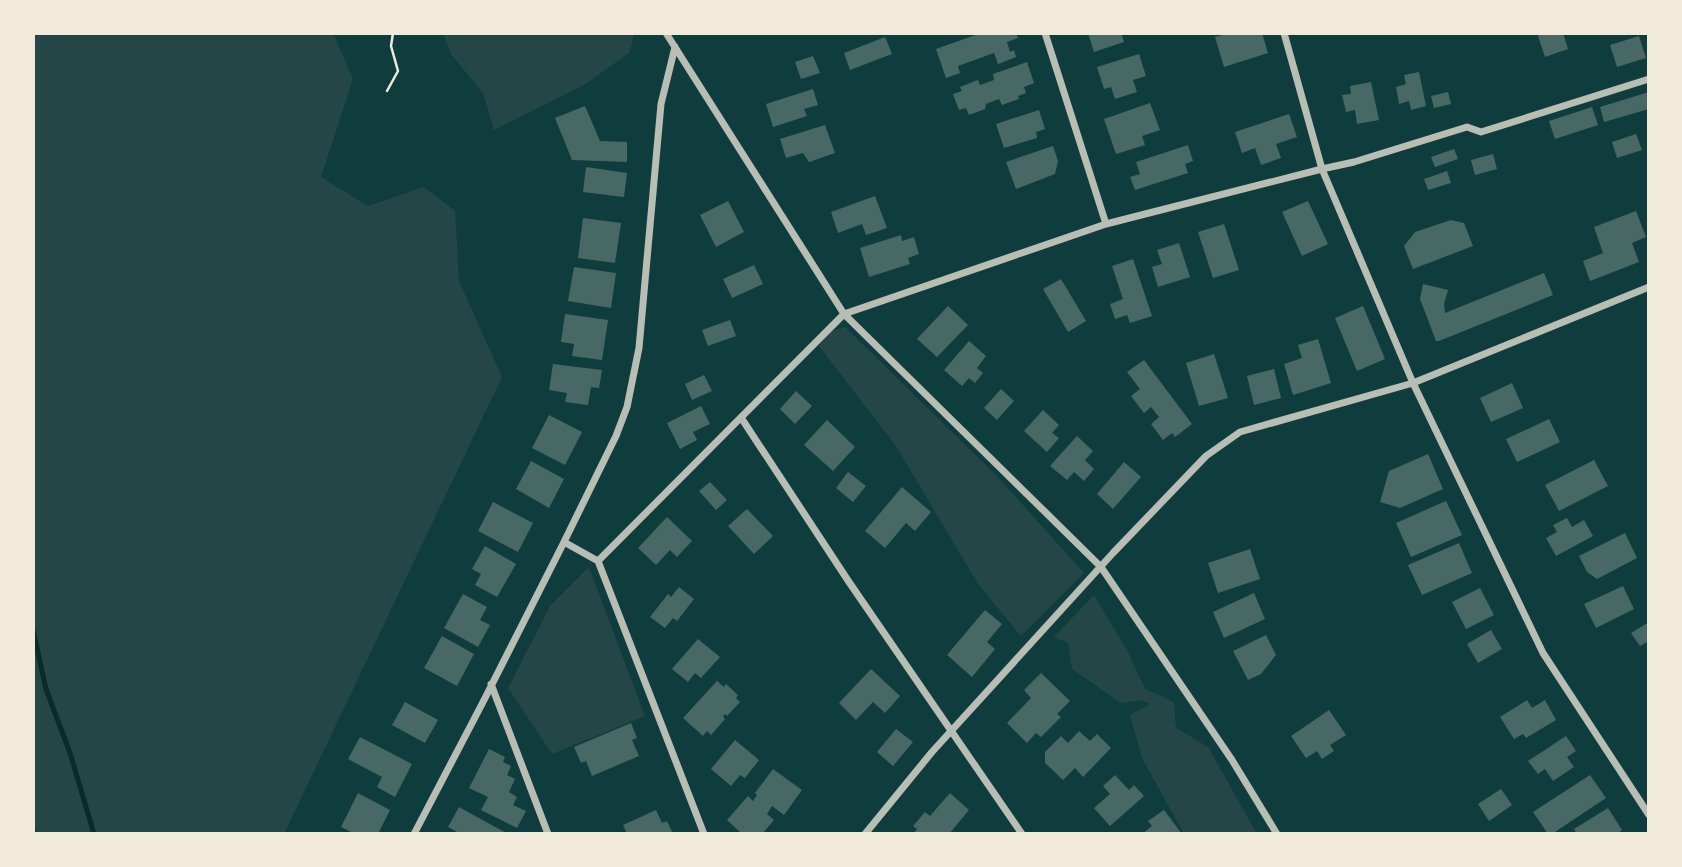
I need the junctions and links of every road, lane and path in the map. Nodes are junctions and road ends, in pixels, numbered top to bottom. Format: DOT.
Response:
graph roads {
  1 [pos="393,33"];
  2 [pos="666,33"];
  3 [pos="1045,33"];
  4 [pos="1284,33"];
  5 [pos="675,47"];
  6 [pos="1649,79"];
  7 [pos="387,91"];
  8 [pos="1322,169"];
  9 [pos="1106,224"];
  10 [pos="1649,287"];
  11 [pos="845,314"];
  12 [pos="1413,383"];
  13 [pos="742,419"];
  14 [pos="564,542"];
  15 [pos="598,561"];
  16 [pos="1101,568"];
  17 [pos="491,684"];
  18 [pos="951,730"];
  19 [pos="1649,815"];
  20 [pos="414,834"];
  21 [pos="548,834"];
  22 [pos="704,834"];
  23 [pos="865,834"];
  24 [pos="1022,834"];
  25 [pos="1277,834"];
  1 -- 7 [label="path"];
  2 -- 5 [label="street"];
  3 -- 9 [label="street"];
  4 -- 8 [label="street"];
  5 -- 11 [label="street"];
  5 -- 14 [label="street"];
  6 -- 8 [label="street"];
  8 -- 9 [label="street"];
  8 -- 12 [label="street"];
  9 -- 11 [label="street"];
  10 -- 12 [label="street"];
  11 -- 13 [label="street"];
  11 -- 16 [label="street"];
  12 -- 16 [label="street"];
  12 -- 19 [label="street"];
  13 -- 15 [label="street"];
  13 -- 18 [label="street"];
  14 -- 15 [label="street"];
  14 -- 17 [label="street"];
  15 -- 22 [label="street"];
  16 -- 18 [label="street"];
  16 -- 25 [label="street"];
  17 -- 20 [label="street"];
  17 -- 21 [label="street"];
  18 -- 23 [label="street"];
  18 -- 24 [label="street"];
}
